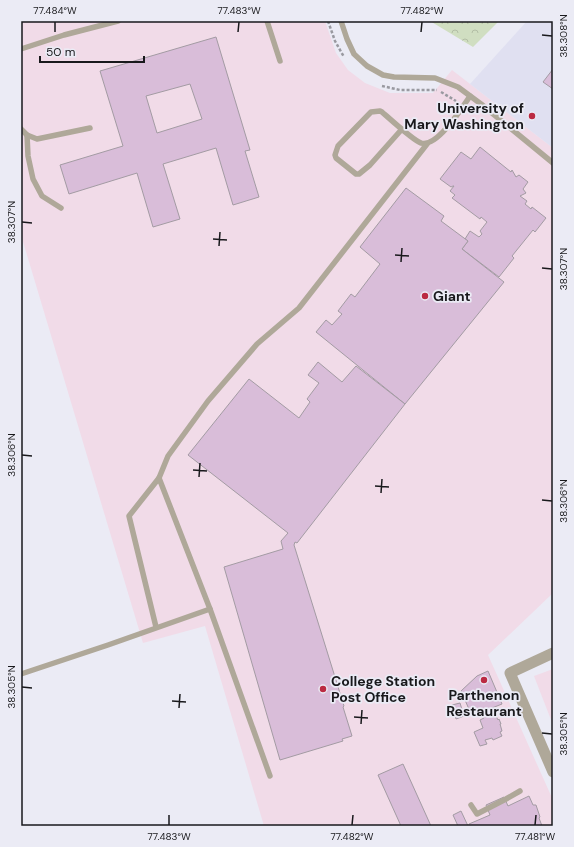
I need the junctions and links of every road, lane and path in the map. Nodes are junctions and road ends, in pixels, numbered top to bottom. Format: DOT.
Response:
graph roads {
  1 [pos="118,21"];
  2 [pos="267,21"];
  3 [pos="341,21"];
  4 [pos="21,49"];
  5 [pos="280,61"];
  6 [pos="470,96"];
  7 [pos="90,128"];
  8 [pos="21,129"];
  9 [pos="402,129"];
  10 [pos="27,135"];
  11 [pos="427,144"];
  12 [pos="553,163"];
  13 [pos="61,208"];
  14 [pos="159,478"];
  15 [pos="210,609"];
  16 [pos="156,627"];
  17 [pos="553,653"];
  18 [pos="21,674"];
  19 [pos="553,772"];
  20 [pos="270,776"];
  21 [pos="520,791"];
  22 [pos="471,805"];
  1 -- 4 [label="lane"];
  2 -- 5 [label="lane"];
  3 -- 6 [label="lane"];
  6 -- 11 [label="lane"];
  6 -- 12 [label="lane"];
  7 -- 10 [label="lane"];
  8 -- 10 [label="lane"];
  9 -- 9 [label="lane"];
  9 -- 11 [label="lane"];
  10 -- 13 [label="lane"];
  11 -- 14 [label="lane"];
  14 -- 15 [label="lane"];
  14 -- 16 [label="lane"];
  15 -- 16 [label="lane"];
  15 -- 20 [label="lane"];
  16 -- 18 [label="lane"];
  17 -- 19 [label="street"];
  21 -- 22 [label="lane"];
}
